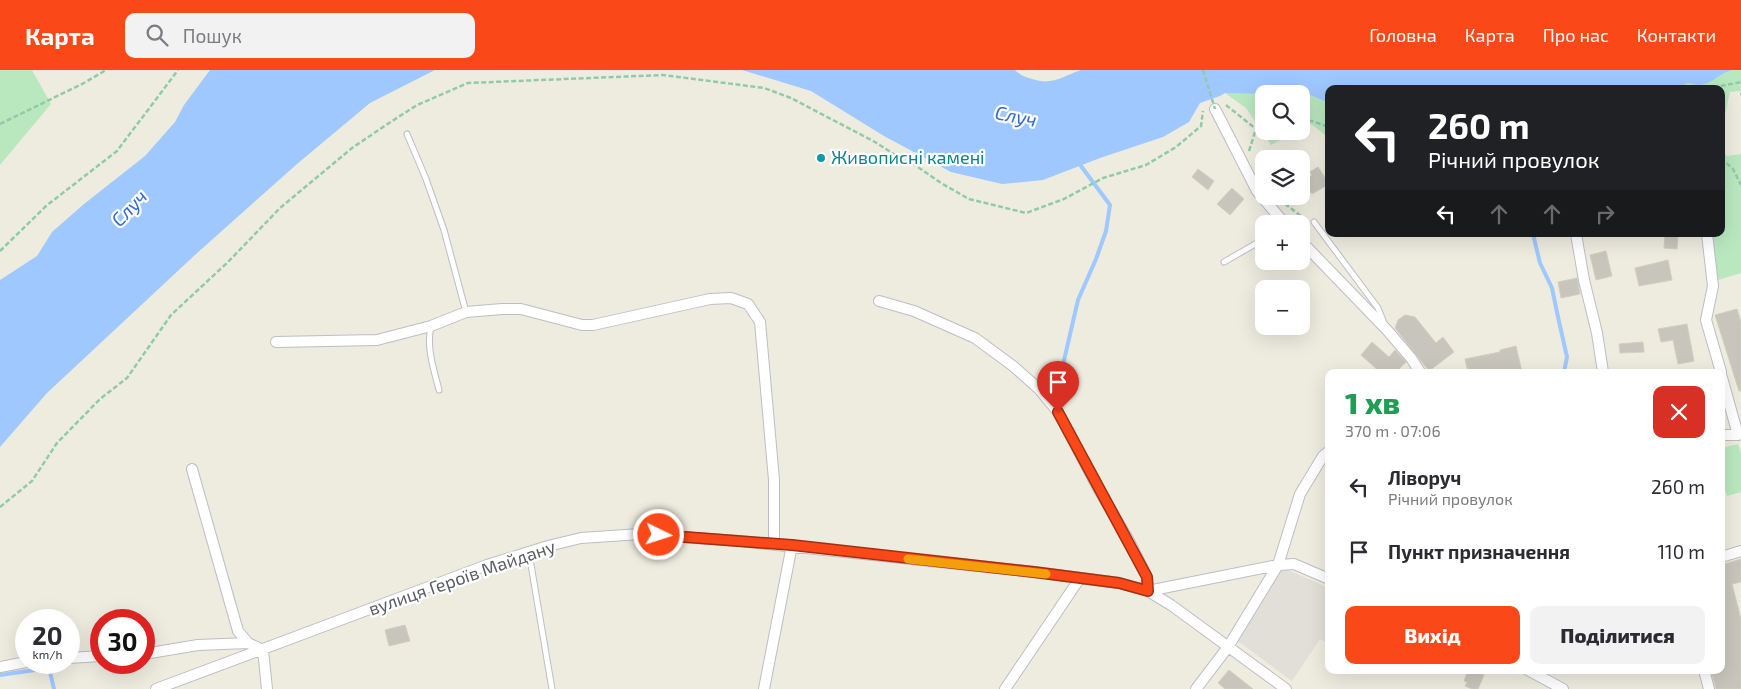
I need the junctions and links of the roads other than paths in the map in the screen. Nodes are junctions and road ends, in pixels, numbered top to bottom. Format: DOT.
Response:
graph roads {
  1 [pos="1213,107"];
  2 [pos="407,134"];
  3 [pos="1278,215"];
  4 [pos="1314,222"];
  5 [pos="1325,237"];
  6 [pos="1325,237"];
  7 [pos="1577,237"];
  8 [pos="1708,237"];
  9 [pos="1255,244"];
  10 [pos="1310,250"];
  11 [pos="1224,262"];
  12 [pos="879,301"];
  13 [pos="466,312"];
  14 [pos="431,326"];
  15 [pos="1387,330"];
  16 [pos="276,342"];
  17 [pos="1418,369"];
  18 [pos="1602,369"];
  19 [pos="1720,369"];
  20 [pos="1725,388"];
  21 [pos="439,390"];
  22 [pos="1725,435"];
  23 [pos="1325,455"];
  24 [pos="192,469"];
  25 [pos="774,544"];
  26 [pos="792,545"];
  27 [pos="1741,551"];
  28 [pos="529,552"];
  29 [pos="1725,556"];
  30 [pos="1278,565"];
  31 [pos="1325,577"];
  32 [pos="1080,578"];
  33 [pos="1148,591"];
  34 [pos="248,643"];
  35 [pos="1228,647"];
  36 [pos="263,650"];
  37 [pos="155,652"];
  38 [pos="15,664"];
  39 [pos="0,667"];
  40 [pos="1536,674"];
  41 [pos="1705,674"];
  42 [pos="156,689"];
  43 [pos="267,689"];
  44 [pos="552,689"];
  45 [pos="764,689"];
  46 [pos="1005,689"];
  47 [pos="1196,689"];
  48 [pos="1286,689"];
  49 [pos="1564,689"];
  50 [pos="1709,689"];
  1 -- 3 [label="street"];
  2 -- 13 [label="lane"];
  4 -- 6 [label="lane"];
  5 -- 15 [label="lane"];
  7 -- 18 [label="street"];
  8 -- 19 [label="street"];
  9 -- 11 [label="lane"];
  10 -- 15 [label="street"];
  12 -- 33 [label="street"];
  13 -- 14 [label="street"];
  13 -- 25 [label="street"];
  14 -- 16 [label="street"];
  14 -- 21 [label="lane"];
  15 -- 17 [label="street"];
  20 -- 22 [label="street"];
  23 -- 30 [label="street"];
  24 -- 34 [label="street"];
  25 -- 26 [label="street, вулиця Героїв Майдану"];
  25 -- 28 [label="street, вулиця Героїв Майдану"];
  26 -- 32 [label="street, вулиця Героїв Майдану"];
  26 -- 45 [label="street"];
  27 -- 29 [label="street"];
  28 -- 36 [label="street, вулиця Героїв Майдану"];
  28 -- 44 [label="lane"];
  30 -- 31 [label="street"];
  30 -- 33 [label="street"];
  30 -- 35 [label="street"];
  32 -- 33 [label="street, вулиця Героїв Майдану"];
  32 -- 46 [label="street"];
  33 -- 35 [label="street, вулиця Героїв Майдану"];
  34 -- 36 [label="street"];
  34 -- 37 [label="street"];
  35 -- 47 [label="street"];
  35 -- 48 [label="street, вулиця Героїв Майдану"];
  36 -- 42 [label="street, вулиця Героїв Майдану"];
  36 -- 43 [label="street"];
  38 -- 39 [label="street"];
  40 -- 49 [label="street"];
  41 -- 50 [label="street"];
}
